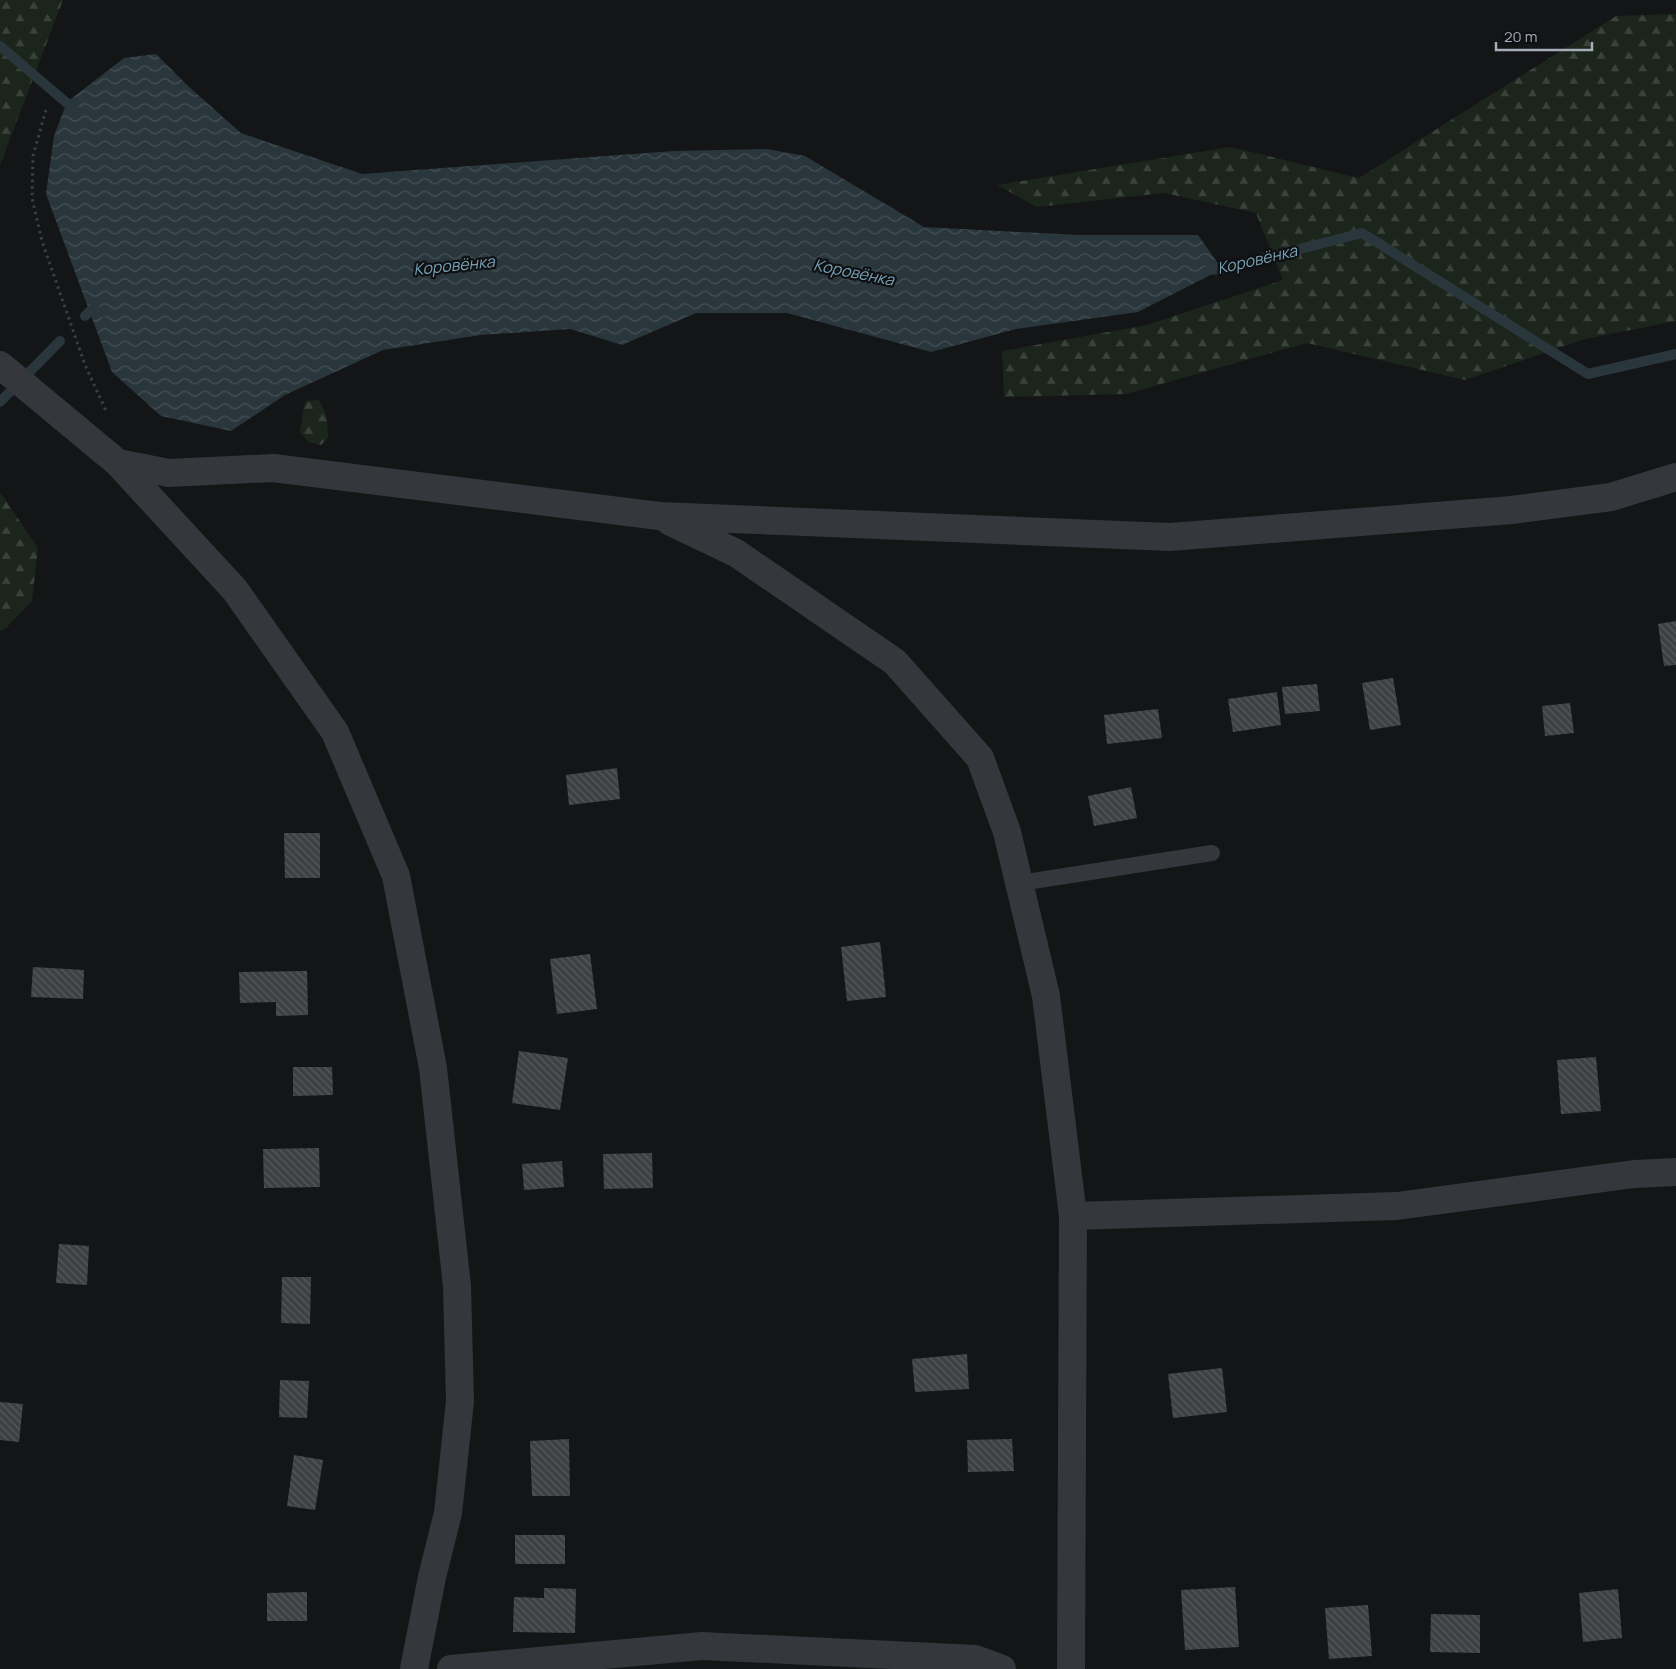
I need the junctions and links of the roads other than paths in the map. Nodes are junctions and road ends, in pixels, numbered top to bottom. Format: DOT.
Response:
graph roads {
  1 [pos="1,366"];
  2 [pos="118,463"];
  3 [pos="1676,477"];
  4 [pos="659,516"];
  5 [pos="1212,853"];
  6 [pos="1020,883"];
  7 [pos="1676,1172"];
  8 [pos="1073,1216"];
  9 [pos="414,1669"];
  10 [pos="451,1669"];
  11 [pos="1002,1669"];
  12 [pos="1071,1669"];
  1 -- 2 [label="street"];
  2 -- 4 [label="street"];
  2 -- 9 [label="street"];
  3 -- 4 [label="street"];
  4 -- 6 [label="street"];
  5 -- 6 [label="lane"];
  6 -- 8 [label="street"];
  7 -- 8 [label="street"];
  8 -- 12 [label="street"];
  10 -- 11 [label="street"];
}
